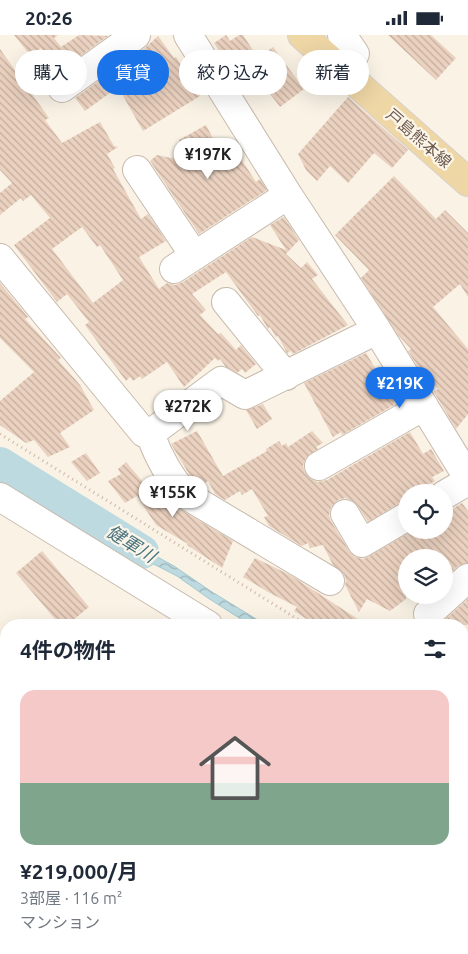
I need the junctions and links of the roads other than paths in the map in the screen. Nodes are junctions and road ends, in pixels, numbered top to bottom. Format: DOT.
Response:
graph roads {
  1 [pos="136,35"];
  2 [pos="188,35"];
  3 [pos="302,35"];
  4 [pos="342,35"];
  5 [pos="319,50"];
  6 [pos="352,50"];
  7 [pos="87,69"];
  8 [pos="369,94"];
  9 [pos="137,170"];
  10 [pos="468,182"];
  11 [pos="288,195"];
  12 [pos="0,258"];
  13 [pos="226,302"];
  14 [pos="377,330"];
  15 [pos="286,376"];
  16 [pos="424,406"];
  17 [pos="151,437"];
  18 [pos="319,466"];
  19 [pos="466,468"];
  20 [pos="453,484"];
  21 [pos="0,497"];
  22 [pos="345,514"];
  23 [pos="398,522"];
  24 [pos="468,578"];
  25 [pos="330,581"];
  26 [pos="428,614"];
  27 [pos="188,619"];
  1 -- 7 [label="street"];
  2 -- 11 [label="street"];
  3 -- 5 [label="main road, 戸島熊本線"];
  4 -- 6 [label="street"];
  8 -- 10 [label="main road, 戸島熊本線"];
  9 -- 11 [label="street"];
  11 -- 14 [label="street"];
  12 -- 17 [label="street"];
  13 -- 15 [label="street"];
  14 -- 15 [label="street"];
  14 -- 16 [label="street"];
  15 -- 17 [label="street"];
  16 -- 18 [label="street"];
  16 -- 19 [label="street"];
  17 -- 25 [label="street"];
  19 -- 20 [label="street"];
  21 -- 27 [label="street"];
  22 -- 23 [label="street"];
  24 -- 26 [label="street"];
}
